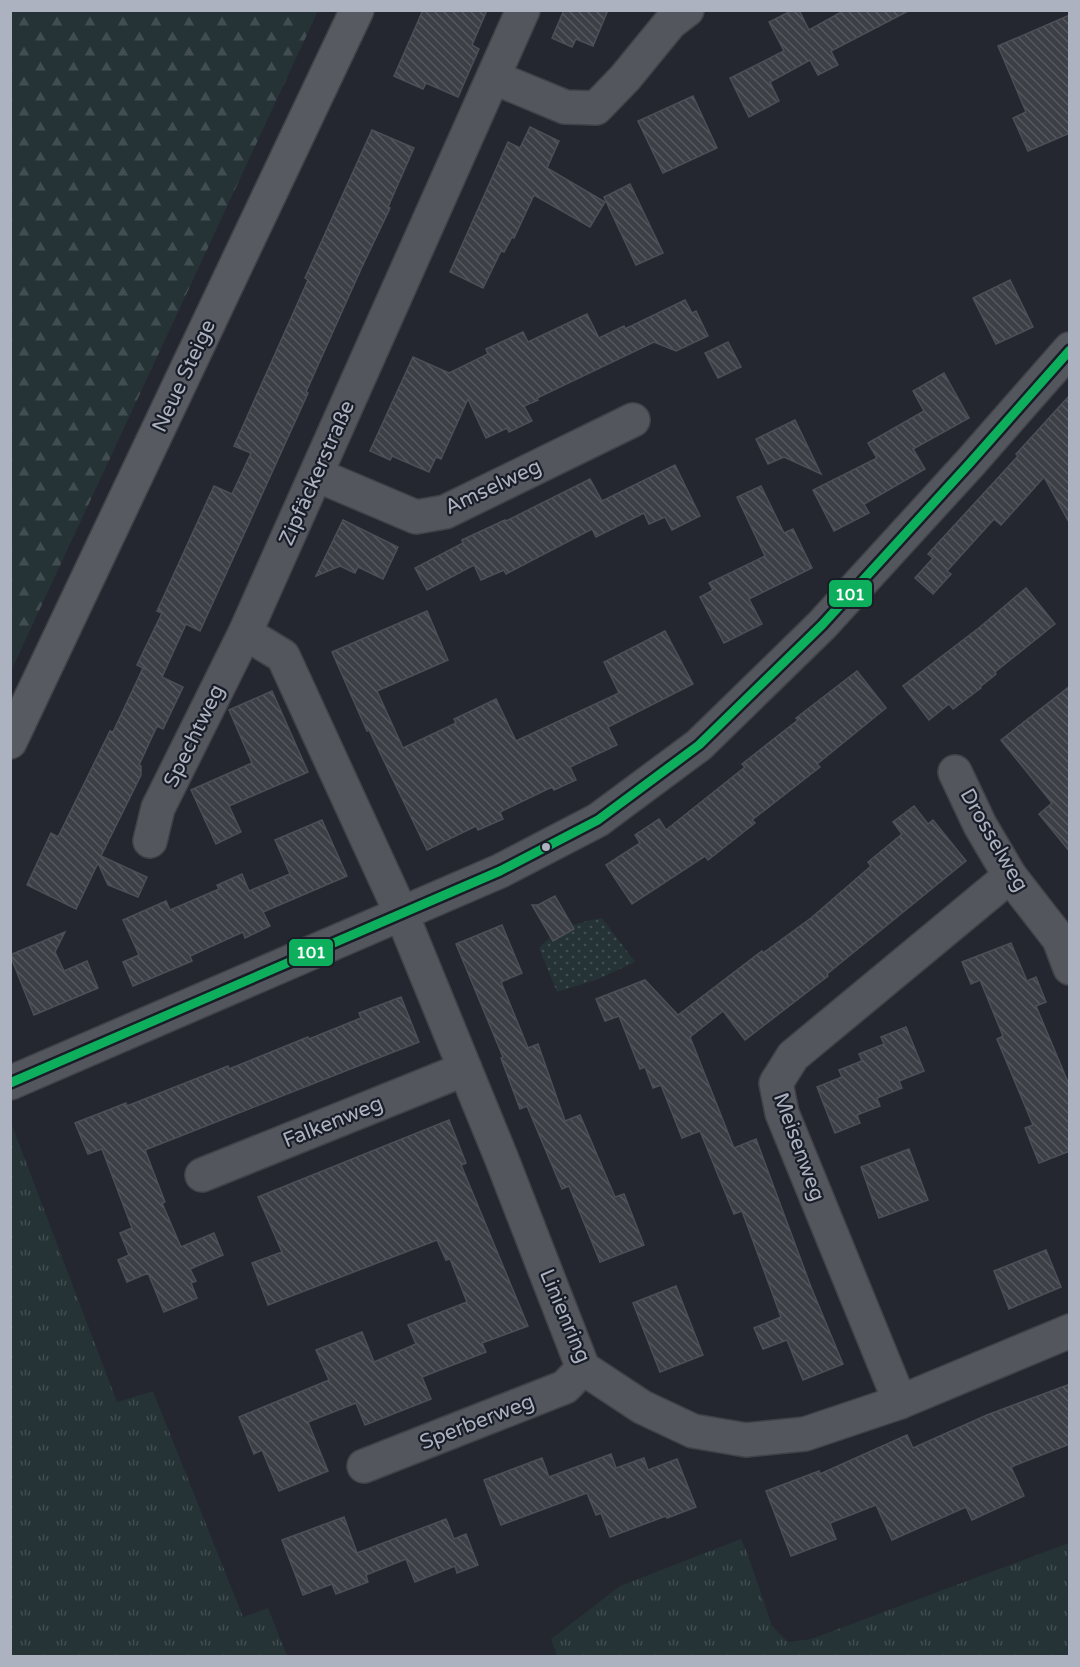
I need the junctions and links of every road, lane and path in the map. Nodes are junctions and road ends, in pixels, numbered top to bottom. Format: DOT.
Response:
graph roads {
  1 [pos="357,10"];
  2 [pos="523,10"];
  3 [pos="687,10"];
  4 [pos="495,78"];
  5 [pos="1070,350"];
  6 [pos="633,420"];
  7 [pos="317,475"];
  8 [pos="245,633"];
  9 [pos="10,742"];
  10 [pos="956,772"];
  11 [pos="150,841"];
  12 [pos="1010,876"];
  13 [pos="402,915"];
  14 [pos="1070,968"];
  15 [pos="465,1069"];
  16 [pos="10,1083"];
  17 [pos="202,1174"];
  18 [pos="1070,1331"];
  19 [pos="583,1368"];
  20 [pos="900,1402"];
  21 [pos="364,1466"];
  1 -- 9 [label="main road, Neue Steige"];
  2 -- 4 [label="street, Zipfäckerstraße"];
  3 -- 4 [label="street"];
  4 -- 7 [label="street, Zipfäckerstraße"];
  5 -- 13 [label="street"];
  6 -- 7 [label="street, Amselweg"];
  7 -- 8 [label="street, Zipfäckerstraße"];
  8 -- 11 [label="street, Spechtweg"];
  8 -- 13 [label="street"];
  10 -- 12 [label="street, Drosselweg"];
  12 -- 14 [label="street, Drosselweg"];
  12 -- 20 [label="street, Meisenweg"];
  13 -- 15 [label="street, Linienring"];
  13 -- 16 [label="street"];
  15 -- 17 [label="street, Falkenweg"];
  15 -- 19 [label="street, Linienring"];
  18 -- 20 [label="street, Linienring"];
  19 -- 20 [label="street, Linienring"];
  19 -- 21 [label="street, Sperberweg"];
}
